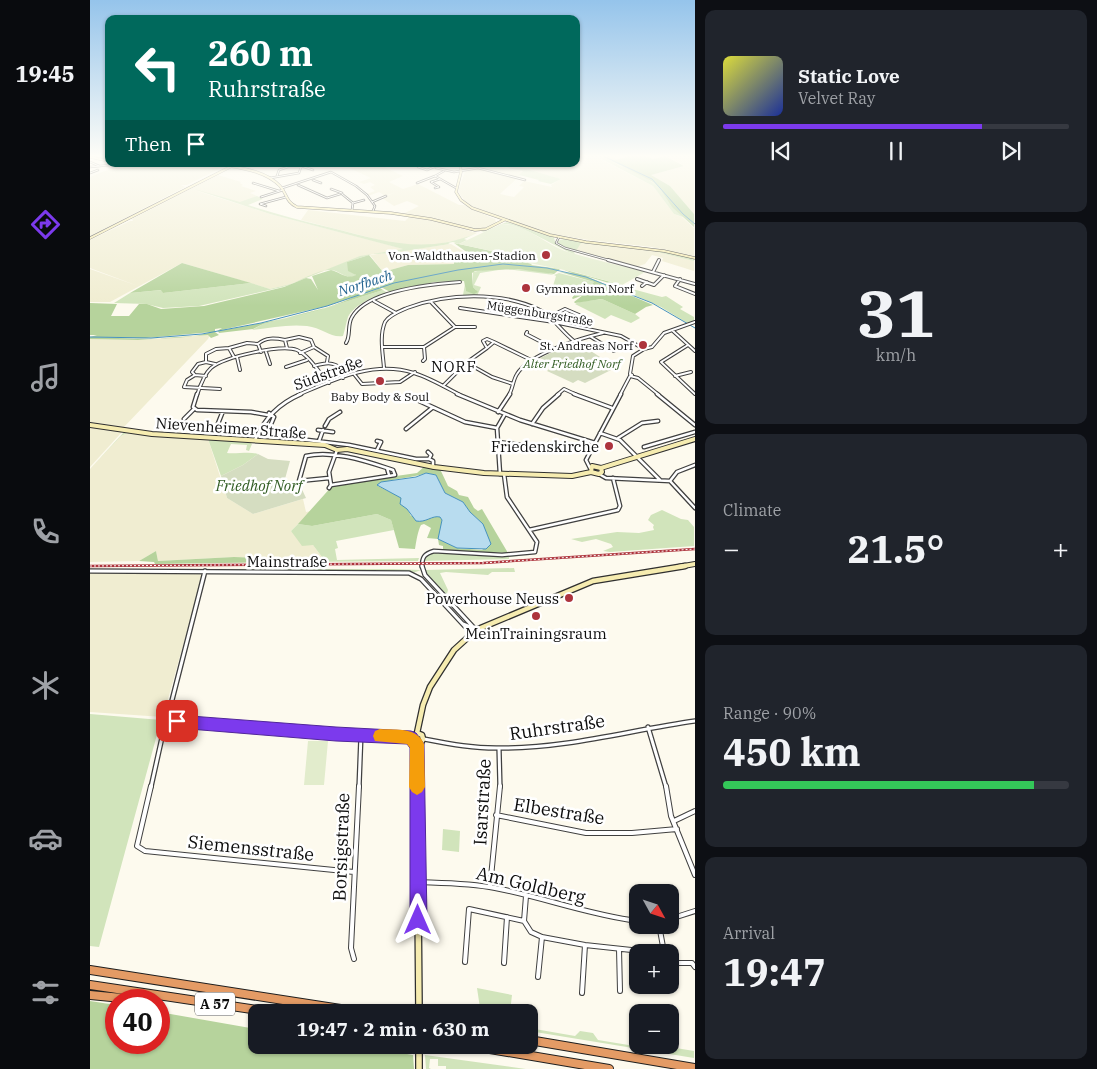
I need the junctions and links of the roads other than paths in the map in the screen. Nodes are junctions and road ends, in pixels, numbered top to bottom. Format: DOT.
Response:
graph roads {
  1 [pos="157,206"];
  2 [pos="295,206"];
  3 [pos="353,206"];
  4 [pos="374,206"];
  5 [pos="470,206"];
  6 [pos="352,210"];
  7 [pos="373,211"];
  8 [pos="494,216"];
  9 [pos="504,220"];
  10 [pos="497,224"];
  11 [pos="559,237"];
  12 [pos="90,238"];
  13 [pos="694,258"];
  14 [pos="659,260"];
  15 [pos="653,272"];
  16 [pos="664,275"];
  17 [pos="637,279"];
  18 [pos="680,280"];
  19 [pos="460,282"];
  20 [pos="647,282"];
  21 [pos="694,284"];
  22 [pos="642,286"];
  23 [pos="694,294"];
  24 [pos="374,301"];
  25 [pos="431,302"];
  26 [pos="460,308"];
  27 [pos="396,313"];
  28 [pos="549,317"];
  29 [pos="586,318"];
  30 [pos="554,322"];
  31 [pos="694,322"];
  32 [pos="455,327"];
  33 [pos="475,327"];
  34 [pos="527,332"];
  35 [pos="604,332"];
  36 [pos="673,332"];
  37 [pos="590,336"];
  38 [pos="285,340"];
  39 [pos="574,341"];
  40 [pos="494,342"];
  41 [pos="346,343"];
  42 [pos="258,344"];
  43 [pos="688,346"];
  44 [pos="314,347"];
  45 [pos="383,347"];
  46 [pos="424,347"];
  47 [pos="229,348"];
  48 [pos="287,348"];
  49 [pos="487,348"];
  50 [pos="555,349"];
  51 [pos="644,349"];
  52 [pos="614,350"];
  53 [pos="694,351"];
  54 [pos="261,352"];
  55 [pos="266,352"];
  56 [pos="300,353"];
  57 [pos="236,357"];
  58 [pos="307,360"];
  59 [pos="531,360"];
  60 [pos="423,361"];
  61 [pos="206,362"];
  62 [pos="327,362"];
  63 [pos="466,363"];
  64 [pos="215,364"];
  65 [pos="270,364"];
  66 [pos="286,367"];
  67 [pos="314,367"];
  68 [pos="384,368"];
  69 [pos="240,370"];
  70 [pos="415,372"];
  71 [pos="691,372"];
  72 [pos="354,374"];
  73 [pos="195,375"];
  74 [pos="322,375"];
  75 [pos="206,376"];
  76 [pos="633,376"];
  77 [pos="675,376"];
  78 [pos="342,378"];
  79 [pos="300,381"];
  80 [pos="328,383"];
  81 [pos="513,384"];
  82 [pos="443,386"];
  83 [pos="220,388"];
  84 [pos="201,389"];
  85 [pos="694,394"];
  86 [pos="415,399"];
  87 [pos="432,408"];
  88 [pos="612,408"];
  89 [pos="194,409"];
  90 [pos="223,411"];
  91 [pos="340,412"];
  92 [pos="498,412"];
  93 [pos="269,414"];
  94 [pos="506,414"];
  95 [pos="184,419"];
  96 [pos="658,421"];
  97 [pos="532,424"];
  98 [pos="694,424"];
  99 [pos="90,425"];
  100 [pos="325,426"];
  101 [pos="497,428"];
  102 [pos="406,429"];
  103 [pos="125,430"];
  104 [pos="318,430"];
  105 [pos="323,430"];
  106 [pos="215,431"];
  107 [pos="333,432"];
  108 [pos="694,432"];
  109 [pos="600,433"];
  110 [pos="618,438"];
  111 [pos="694,439"];
  112 [pos="255,440"];
  113 [pos="319,441"];
  114 [pos="381,442"];
  115 [pos="498,442"];
  116 [pos="595,443"];
  117 [pos="527,446"];
  118 [pos="644,447"];
  119 [pos="338,449"];
  120 [pos="377,450"];
  121 [pos="428,452"];
  122 [pos="335,457"];
  123 [pos="637,457"];
  124 [pos="429,459"];
  125 [pos="694,465"];
  126 [pos="432,467"];
  127 [pos="387,468"];
  128 [pos="601,468"];
  129 [pos="592,469"];
  130 [pos="502,474"];
  131 [pos="599,474"];
  132 [pos="389,476"];
  133 [pos="329,478"];
  134 [pos="613,478"];
  135 [pos="660,480"];
  136 [pos="670,481"];
  137 [pos="331,484"];
  138 [pos="329,488"];
  139 [pos="694,508"];
  140 [pos="529,530"];
  141 [pos="694,564"];
  142 [pos="90,571"];
  143 [pos="205,572"];
  144 [pos="463,617"];
  145 [pos="463,624"];
  146 [pos="473,631"];
  147 [pos="694,721"];
  148 [pos="173,722"];
  149 [pos="648,727"];
  150 [pos="417,733"];
  151 [pos="361,735"];
  152 [pos="411,738"];
  153 [pos="423,739"];
  154 [pos="417,744"];
  155 [pos="499,748"];
  156 [pos="694,811"];
  157 [pos="496,815"];
  158 [pos="674,821"];
  159 [pos="677,829"];
  160 [pos="354,872"];
  161 [pos="694,875"];
  162 [pos="418,882"];
  163 [pos="490,887"];
  164 [pos="526,896"];
  165 [pos="694,911"];
  166 [pos="679,916"];
  167 [pos="507,917"];
  168 [pos="629,919"];
  169 [pos="524,921"];
  170 [pos="542,936"];
  171 [pos="585,945"];
  172 [pos="618,949"];
  173 [pos="629,950"];
  174 [pos="354,959"];
  175 [pos="465,962"];
  176 [pos="504,963"];
  177 [pos="679,964"];
  178 [pos="694,967"];
  179 [pos="90,970"];
  180 [pos="538,977"];
  181 [pos="90,985"];
  182 [pos="120,989"];
  183 [pos="620,991"];
  184 [pos="582,993"];
  185 [pos="90,995"];
  186 [pos="105,996"];
  187 [pos="170,996"];
  188 [pos="309,1004"];
  189 [pos="419,1004"];
  190 [pos="248,1008"];
  191 [pos="538,1042"];
  192 [pos="419,1054"];
  193 [pos="520,1054"];
  194 [pos="694,1068"];
  195 [pos="419,1069"];
  196 [pos="610,1069"];
  1 -- 12 [label="main road"];
  2 -- 6 [label="main road"];
  3 -- 6 [label="street"];
  4 -- 7 [label="street"];
  5 -- 8 [label="main road"];
  6 -- 7 [label="main road"];
  7 -- 10 [label="main road"];
  8 -- 9 [label="main road"];
  8 -- 10 [label="main road"];
  9 -- 10 [label="main road"];
  9 -- 11 [label="main road"];
  11 -- 13 [label="main road"];
  11 -- 15 [label="street"];
  14 -- 15 [label="street"];
  15 -- 16 [label="street"];
  16 -- 18 [label="street"];
  16 -- 20 [label="street"];
  17 -- 20 [label="street"];
  18 -- 21 [label="street"];
  18 -- 23 [label="street"];
  19 -- 24 [label="street"];
  20 -- 22 [label="street"];
  24 -- 27 [label="street"];
  24 -- 41 [label="street"];
  25 -- 27 [label="street"];
  25 -- 28 [label="street"];
  25 -- 32 [label="street"];
  26 -- 30 [label="street, Müggenburgstraße"];
  27 -- 45 [label="street"];
  28 -- 29 [label="street"];
  28 -- 30 [label="street"];
  30 -- 35 [label="street, Müggenburgstraße"];
  30 -- 39 [label="street"];
  31 -- 36 [label="street"];
  32 -- 33 [label="street"];
  32 -- 46 [label="street"];
  34 -- 50 [label="street"];
  35 -- 37 [label="street"];
  35 -- 51 [label="street, Müggenburgstraße"];
  36 -- 43 [label="street"];
  36 -- 51 [label="street"];
  37 -- 39 [label="street"];
  37 -- 52 [label="street"];
  38 -- 42 [label="street"];
  38 -- 44 [label="street"];
  38 -- 48 [label="street"];
  39 -- 50 [label="street"];
  40 -- 49 [label="street"];
  40 -- 49 [label="street"];
  40 -- 59 [label="street"];
  42 -- 47 [label="street"];
  42 -- 54 [label="street"];
  43 -- 53 [label="street"];
  43 -- 77 [label="street"];
  44 -- 56 [label="street"];
  44 -- 62 [label="street"];
  45 -- 46 [label="street"];
  45 -- 68 [label="street"];
  46 -- 60 [label="street"];
  47 -- 57 [label="street"];
  47 -- 61 [label="street"];
  48 -- 55 [label="street"];
  48 -- 56 [label="street"];
  49 -- 63 [label="street"];
  50 -- 59 [label="street"];
  51 -- 76 [label="street"];
  54 -- 55 [label="street"];
  54 -- 57 [label="street"];
  55 -- 65 [label="street"];
  56 -- 58 [label="street"];
  57 -- 64 [label="street"];
  57 -- 69 [label="street"];
  58 -- 66 [label="street"];
  58 -- 67 [label="street"];
  59 -- 81 [label="street"];
  61 -- 64 [label="street"];
  61 -- 73 [label="street"];
  62 -- 67 [label="street"];
  62 -- 78 [label="street"];
  63 -- 81 [label="street"];
  63 -- 82 [label="street"];
  64 -- 75 [label="street"];
  67 -- 74 [label="street"];
  68 -- 70 [label="street, Südstraße"];
  68 -- 72 [label="street, Südstraße"];
  70 -- 72 [label="street"];
  70 -- 82 [label="street, Südstraße"];
  71 -- 77 [label="street"];
  72 -- 78 [label="street, Südstraße"];
  73 -- 75 [label="street"];
  73 -- 84 [label="street"];
  74 -- 79 [label="street"];
  74 -- 80 [label="street"];
  75 -- 84 [label="street"];
  76 -- 88 [label="street"];
  76 -- 98 [label="street"];
  77 -- 85 [label="street"];
  78 -- 80 [label="street, Südstraße"];
  80 -- 93 [label="street, Südstraße"];
  81 -- 92 [label="street"];
  82 -- 92 [label="street, Südstraße"];
  83 -- 84 [label="street"];
  84 -- 89 [label="street"];
  86 -- 87 [label="street"];
  87 -- 101 [label="street"];
  87 -- 102 [label="street"];
  88 -- 97 [label="street"];
  88 -- 109 [label="street"];
  89 -- 90 [label="street"];
  89 -- 95 [label="street"];
  90 -- 93 [label="street"];
  90 -- 106 [label="street"];
  91 -- 100 [label="street"];
  92 -- 94 [label="street, Südstraße"];
  93 -- 112 [label="street, Südstraße"];
  93 -- 113 [label="street"];
  94 -- 97 [label="street, Südstraße"];
  94 -- 101 [label="street"];
  96 -- 110 [label="street"];
  97 -- 116 [label="street, Südstraße"];
  99 -- 103 [label="main road"];
  101 -- 115 [label="street"];
  103 -- 112 [label="main road, Nievenheimer Straße"];
  104 -- 105 [label="street"];
  105 -- 107 [label="street"];
  105 -- 113 [label="street"];
  108 -- 118 [label="street"];
  109 -- 110 [label="street"];
  109 -- 116 [label="street"];
  110 -- 123 [label="street"];
  111 -- 123 [label="main road"];
  112 -- 119 [label="main road, Nievenheimer Straße"];
  113 -- 120 [label="street"];
  114 -- 120 [label="street"];
  115 -- 117 [label="street"];
  115 -- 130 [label="street"];
  116 -- 129 [label="street"];
  119 -- 122 [label="street"];
  119 -- 126 [label="main road, Nievenheimer Straße"];
  120 -- 124 [label="street"];
  121 -- 124 [label="street"];
  122 -- 127 [label="street"];
  122 -- 133 [label="street"];
  122 -- 133 [label="street"];
  123 -- 128 [label="main road"];
  123 -- 135 [label="street"];
  124 -- 126 [label="street"];
  125 -- 136 [label="street"];
  126 -- 130 [label="main road, Nievenheimer Straße"];
  127 -- 132 [label="street"];
  127 -- 132 [label="street"];
  128 -- 129 [label="main road"];
  128 -- 131 [label="main road"];
  129 -- 130 [label="main road, Nievenheimer Straße"];
  129 -- 131 [label="main road"];
  130 -- 140 [label="street"];
  131 -- 134 [label="street"];
  132 -- 137 [label="street"];
  133 -- 137 [label="street"];
  134 -- 135 [label="street"];
  134 -- 140 [label="street"];
  135 -- 136 [label="street"];
  136 -- 139 [label="street"];
  137 -- 138 [label="street"];
  140 -- 144 [label="street"];
  141 -- 146 [label="main road"];
  142 -- 143 [label="street, Mainstraße"];
  143 -- 145 [label="street, Mainstraße"];
  143 -- 148 [label="street"];
  144 -- 145 [label="street"];
  144 -- 146 [label="street"];
  145 -- 146 [label="street, Mainstraße"];
  146 -- 150 [label="main road"];
  147 -- 149 [label="street, Ruhrstraße"];
  148 -- 151 [label="street"];
  148 -- 160 [label="street, Siemensstraße"];
  149 -- 155 [label="street, Ruhrstraße"];
  149 -- 158 [label="street"];
  150 -- 152 [label="main road"];
  150 -- 153 [label="main road"];
  151 -- 152 [label="street"];
  151 -- 160 [label="street, Borsigstraße"];
  152 -- 154 [label="main road"];
  153 -- 154 [label="main road"];
  153 -- 155 [label="street, Ruhrstraße"];
  154 -- 162 [label="main road"];
  155 -- 157 [label="street, Isarstraße"];
  156 -- 158 [label="street"];
  157 -- 159 [label="street, Elbestraße"];
  157 -- 163 [label="street, Isarstraße"];
  158 -- 159 [label="street"];
  159 -- 161 [label="street"];
  160 -- 174 [label="street, Borsigstraße"];
  162 -- 163 [label="street, Am Goldberg"];
  162 -- 189 [label="main road"];
  163 -- 164 [label="street, Am Goldberg"];
  164 -- 168 [label="street, Am Goldberg"];
  164 -- 169 [label="street"];
  165 -- 166 [label="street"];
  167 -- 169 [label="street"];
  167 -- 175 [label="street"];
  167 -- 176 [label="street"];
  169 -- 170 [label="street"];
  170 -- 171 [label="street"];
  170 -- 180 [label="street"];
  171 -- 172 [label="street"];
  171 -- 184 [label="street"];
  172 -- 173 [label="street"];
  172 -- 183 [label="street"];
  177 -- 178 [label="street"];
  179 -- 188 [label="highway, A 57"];
  181 -- 182 [label="highway, A 57"];
  185 -- 186 [label="highway"];
  187 -- 190 [label="highway, A 57"];
  191 -- 194 [label="highway"];
  192 -- 195 [label="main road"];
  193 -- 196 [label="highway"];
}
